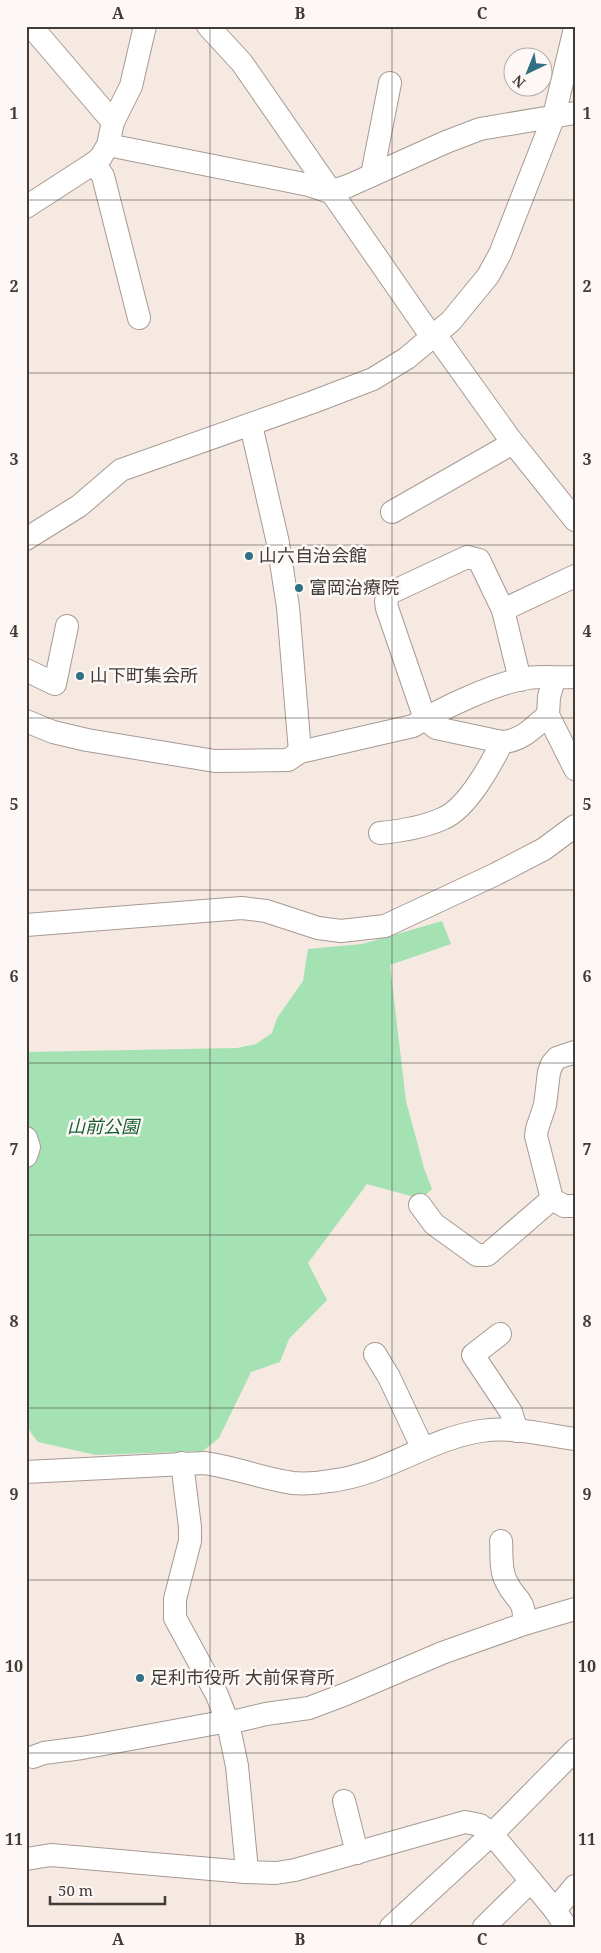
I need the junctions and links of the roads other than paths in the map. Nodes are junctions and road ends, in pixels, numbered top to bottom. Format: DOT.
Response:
graph roads {
  1 [pos="31,26"];
  2 [pos="145,26"];
  3 [pos="208,26"];
  4 [pos="575,28"];
  5 [pos="390,83"];
  6 [pos="564,115"];
  7 [pos="113,122"];
  8 [pos="108,145"];
  9 [pos="94,163"];
  10 [pos="372,175"];
  11 [pos="330,192"];
  12 [pos="26,207"];
  13 [pos="138,318"];
  14 [pos="434,336"];
  15 [pos="251,424"];
  16 [pos="513,442"];
  17 [pos="392,512"];
  18 [pos="575,520"];
  19 [pos="26,539"];
  20 [pos="575,576"];
  21 [pos="503,610"];
  22 [pos="67,626"];
  23 [pos="26,670"];
  24 [pos="564,678"];
  25 [pos="520,680"];
  26 [pos="548,715"];
  27 [pos="425,719"];
  28 [pos="26,721"];
  29 [pos="502,742"];
  30 [pos="300,752"];
  31 [pos="575,769"];
  32 [pos="575,826"];
  33 [pos="380,834"];
  34 [pos="26,925"];
  35 [pos="575,1052"];
  36 [pos="26,1138"];
  37 [pos="26,1156"];
  38 [pos="552,1200"];
  39 [pos="420,1205"];
  40 [pos="575,1206"];
  41 [pos="500,1334"];
  42 [pos="375,1354"];
  43 [pos="517,1431"];
  44 [pos="575,1439"];
  45 [pos="423,1449"];
  46 [pos="182,1462"];
  47 [pos="26,1472"];
  48 [pos="501,1541"];
  49 [pos="575,1609"];
  50 [pos="524,1624"];
  51 [pos="228,1723"];
  52 [pos="575,1750"];
  53 [pos="33,1757"];
  54 [pos="344,1800"];
  55 [pos="492,1834"];
  56 [pos="357,1853"];
  57 [pos="26,1859"];
  58 [pos="245,1872"];
  59 [pos="531,1881"];
  60 [pos="575,1886"];
  61 [pos="561,1918"];
  62 [pos="391,1927"];
  63 [pos="484,1927"];
  1 -- 7 [label="street"];
  2 -- 7 [label="street"];
  3 -- 11 [label="street"];
  4 -- 6 [label="street"];
  5 -- 10 [label="street"];
  6 -- 10 [label="street"];
  6 -- 14 [label="street"];
  7 -- 8 [label="street"];
  8 -- 9 [label="street"];
  8 -- 11 [label="street"];
  9 -- 12 [label="street"];
  9 -- 13 [label="street"];
  10 -- 11 [label="street"];
  11 -- 14 [label="street"];
  14 -- 15 [label="street"];
  14 -- 16 [label="street"];
  15 -- 19 [label="street"];
  15 -- 30 [label="street"];
  16 -- 17 [label="street"];
  16 -- 18 [label="street"];
  20 -- 21 [label="street"];
  21 -- 25 [label="street"];
  21 -- 27 [label="street"];
  22 -- 23 [label="street"];
  24 -- 25 [label="street"];
  24 -- 26 [label="street"];
  25 -- 27 [label="street"];
  26 -- 29 [label="street"];
  26 -- 31 [label="street"];
  27 -- 29 [label="street"];
  27 -- 30 [label="street"];
  28 -- 30 [label="street"];
  29 -- 33 [label="street"];
  32 -- 34 [label="street"];
  35 -- 38 [label="street"];
  36 -- 37 [label="street"];
  38 -- 39 [label="street"];
  38 -- 40 [label="street"];
  41 -- 43 [label="street"];
  42 -- 45 [label="street"];
  43 -- 44 [label="street"];
  43 -- 45 [label="street"];
  45 -- 46 [label="street"];
  46 -- 47 [label="street"];
  46 -- 51 [label="street"];
  48 -- 50 [label="street"];
  49 -- 50 [label="street"];
  50 -- 51 [label="street"];
  51 -- 53 [label="street"];
  51 -- 58 [label="street"];
  52 -- 55 [label="street"];
  54 -- 56 [label="street"];
  55 -- 56 [label="street"];
  55 -- 59 [label="street"];
  55 -- 62 [label="street"];
  56 -- 58 [label="street"];
  57 -- 58 [label="street"];
  59 -- 61 [label="street"];
  59 -- 63 [label="street"];
  60 -- 61 [label="street"];
}
